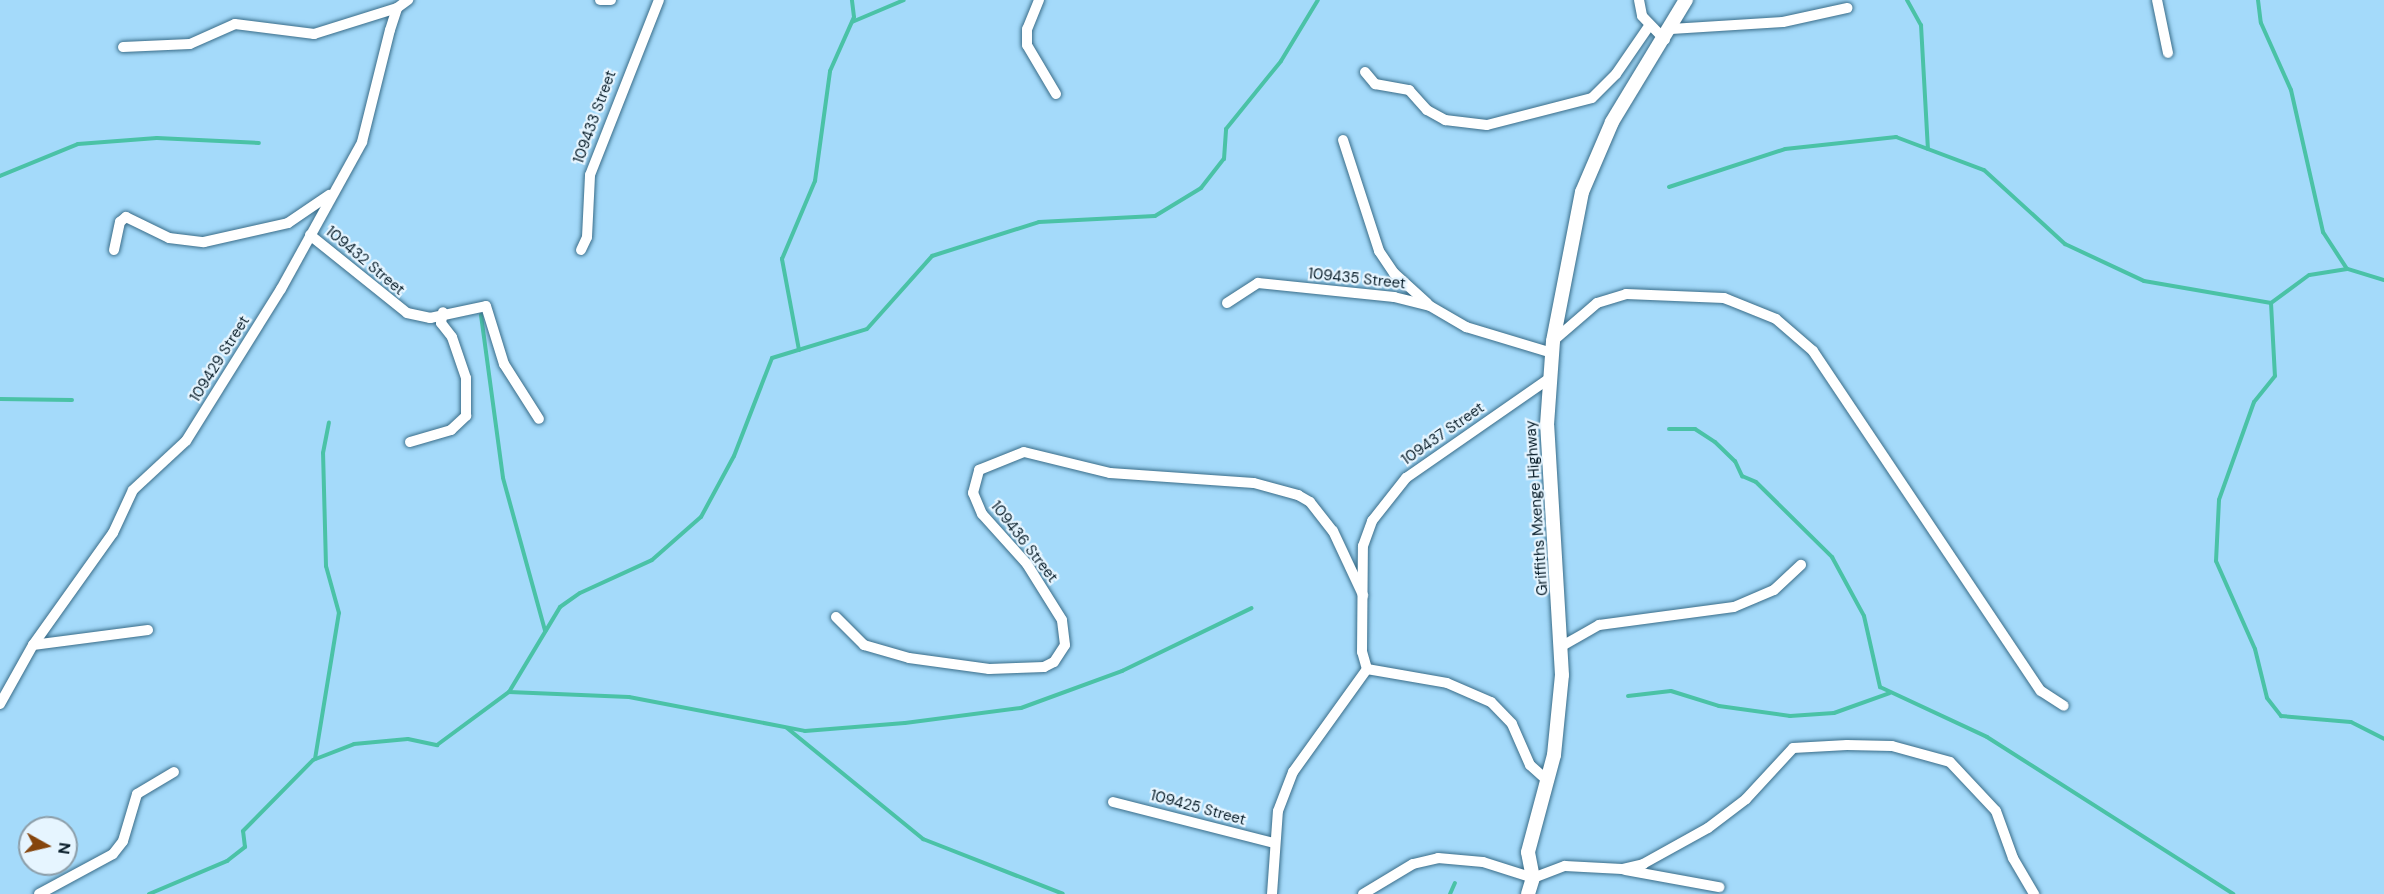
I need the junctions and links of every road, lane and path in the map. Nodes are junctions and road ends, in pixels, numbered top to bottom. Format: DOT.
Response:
graph roads {
  1 [pos="408,0"];
  2 [pos="600,0"];
  3 [pos="611,0"];
  4 [pos="659,0"];
  5 [pos="1039,0"];
  6 [pos="1639,0"];
  7 [pos="1686,0"];
  8 [pos="2157,0"];
  9 [pos="397,8"];
  10 [pos="1847,8"];
  11 [pos="1650,26"];
  12 [pos="1668,34"];
  13 [pos="123,47"];
  14 [pos="2168,53"];
  15 [pos="1365,72"];
  16 [pos="1056,94"];
  17 [pos="1342,140"];
  18 [pos="332,193"];
  19 [pos="310,235"];
  20 [pos="114,250"];
  21 [pos="581,250"];
  22 [pos="1227,303"];
  23 [pos="1430,306"];
  24 [pos="443,312"];
  25 [pos="1552,347"];
  26 [pos="1547,380"];
  27 [pos="540,419"];
  28 [pos="410,442"];
  29 [pos="1801,565"];
  30 [pos="1363,595"];
  31 [pos="836,617"];
  32 [pos="148,630"];
  33 [pos="33,645"];
  34 [pos="1562,646"];
  35 [pos="1367,669"];
  36 [pos="0,704"];
  37 [pos="2064,706"];
  38 [pos="174,772"];
  39 [pos="1548,781"];
  40 [pos="1113,802"];
  41 [pos="1274,843"];
  42 [pos="1622,869"];
  43 [pos="1533,879"];
  44 [pos="1719,887"];
  45 [pos="39,894"];
  46 [pos="1272,894"];
  47 [pos="1363,894"];
  48 [pos="1530,894"];
  49 [pos="2034,894"];
  1 -- 9 [label="street"];
  2 -- 3 [label="street"];
  4 -- 21 [label="street, 109433 Street"];
  5 -- 16 [label="street"];
  6 -- 11 [label="street"];
  7 -- 12 [label="street, Griffiths Mxenge Highway"];
  8 -- 14 [label="street"];
  9 -- 13 [label="street"];
  9 -- 18 [label="street, 109429 Street"];
  10 -- 12 [label="street"];
  11 -- 12 [label="street"];
  11 -- 15 [label="street"];
  12 -- 25 [label="street, Griffiths Mxenge Highway"];
  17 -- 23 [label="street"];
  18 -- 19 [label="street, 109429 Street"];
  18 -- 20 [label="street"];
  19 -- 24 [label="street, 109432 Street"];
  19 -- 33 [label="street, 109429 Street"];
  22 -- 23 [label="street, 109435 Street"];
  23 -- 25 [label="street, 109435 Street"];
  24 -- 27 [label="street, 109432 Street"];
  24 -- 28 [label="street"];
  25 -- 26 [label="street, Griffiths Mxenge Highway"];
  25 -- 37 [label="street"];
  26 -- 30 [label="street, 109437 Street"];
  26 -- 34 [label="street, Griffiths Mxenge Highway"];
  29 -- 34 [label="street"];
  30 -- 31 [label="street, 109436 Street"];
  30 -- 35 [label="street, 109437 Street"];
  32 -- 33 [label="street"];
  33 -- 36 [label="street, 109429 Street"];
  34 -- 39 [label="street, Griffiths Mxenge Highway"];
  35 -- 39 [label="street"];
  35 -- 41 [label="street"];
  38 -- 45 [label="street"];
  39 -- 43 [label="street, Griffiths Mxenge Highway"];
  40 -- 41 [label="street, 109425 Street"];
  41 -- 46 [label="street"];
  42 -- 43 [label="street"];
  42 -- 44 [label="street"];
  42 -- 49 [label="street"];
  43 -- 47 [label="street"];
  43 -- 48 [label="street, Griffiths Mxenge Highway"];
}
